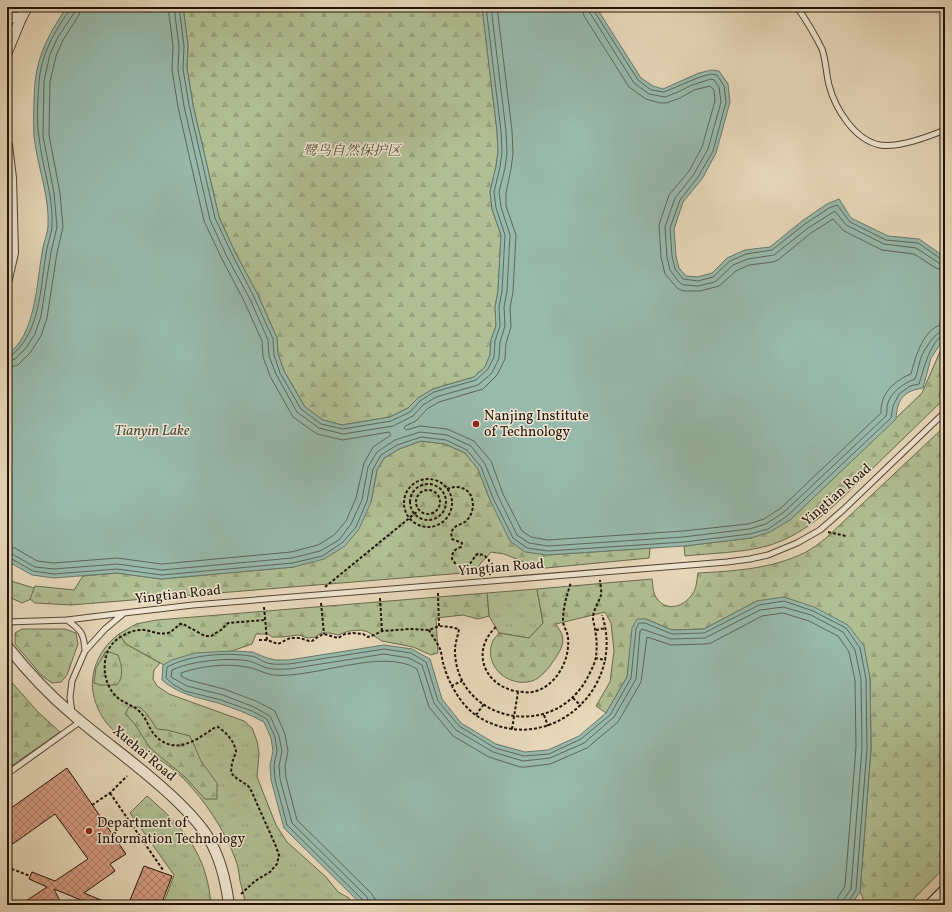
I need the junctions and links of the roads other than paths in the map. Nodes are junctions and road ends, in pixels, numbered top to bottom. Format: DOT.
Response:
graph roads {
  1 [pos="27,7"];
  2 [pos="797,7"];
  3 [pos="7,17"];
  4 [pos="21,18"];
  5 [pos="7,52"];
  6 [pos="945,130"];
  7 [pos="7,145"];
  8 [pos="7,280"];
  9 [pos="945,412"];
  10 [pos="124,613"];
  11 [pos="67,620"];
  12 [pos="7,622"];
  13 [pos="7,646"];
  14 [pos="85,651"];
  15 [pos="72,714"];
  16 [pos="81,721"];
  17 [pos="7,774"];
  18 [pos="945,892"];
  19 [pos="229,905"];
  20 [pos="933,905"];
  1 -- 4 [label="street"];
  2 -- 6 [label="lane"];
  3 -- 4 [label="street"];
  4 -- 5 [label="street"];
  7 -- 8 [label="street"];
  9 -- 10 [label="lane, Yingtian Road"];
  10 -- 11 [label="lane, Yingtian Road"];
  10 -- 14 [label="lane"];
  11 -- 12 [label="lane, Yingtian Road"];
  11 -- 14 [label="lane"];
  13 -- 15 [label="street, Xuehai Road"];
  14 -- 15 [label="lane"];
  15 -- 16 [label="street, Xuehai Road"];
  16 -- 17 [label="lane"];
  16 -- 19 [label="street, Xuehai Road"];
  18 -- 20 [label="street"];
}
